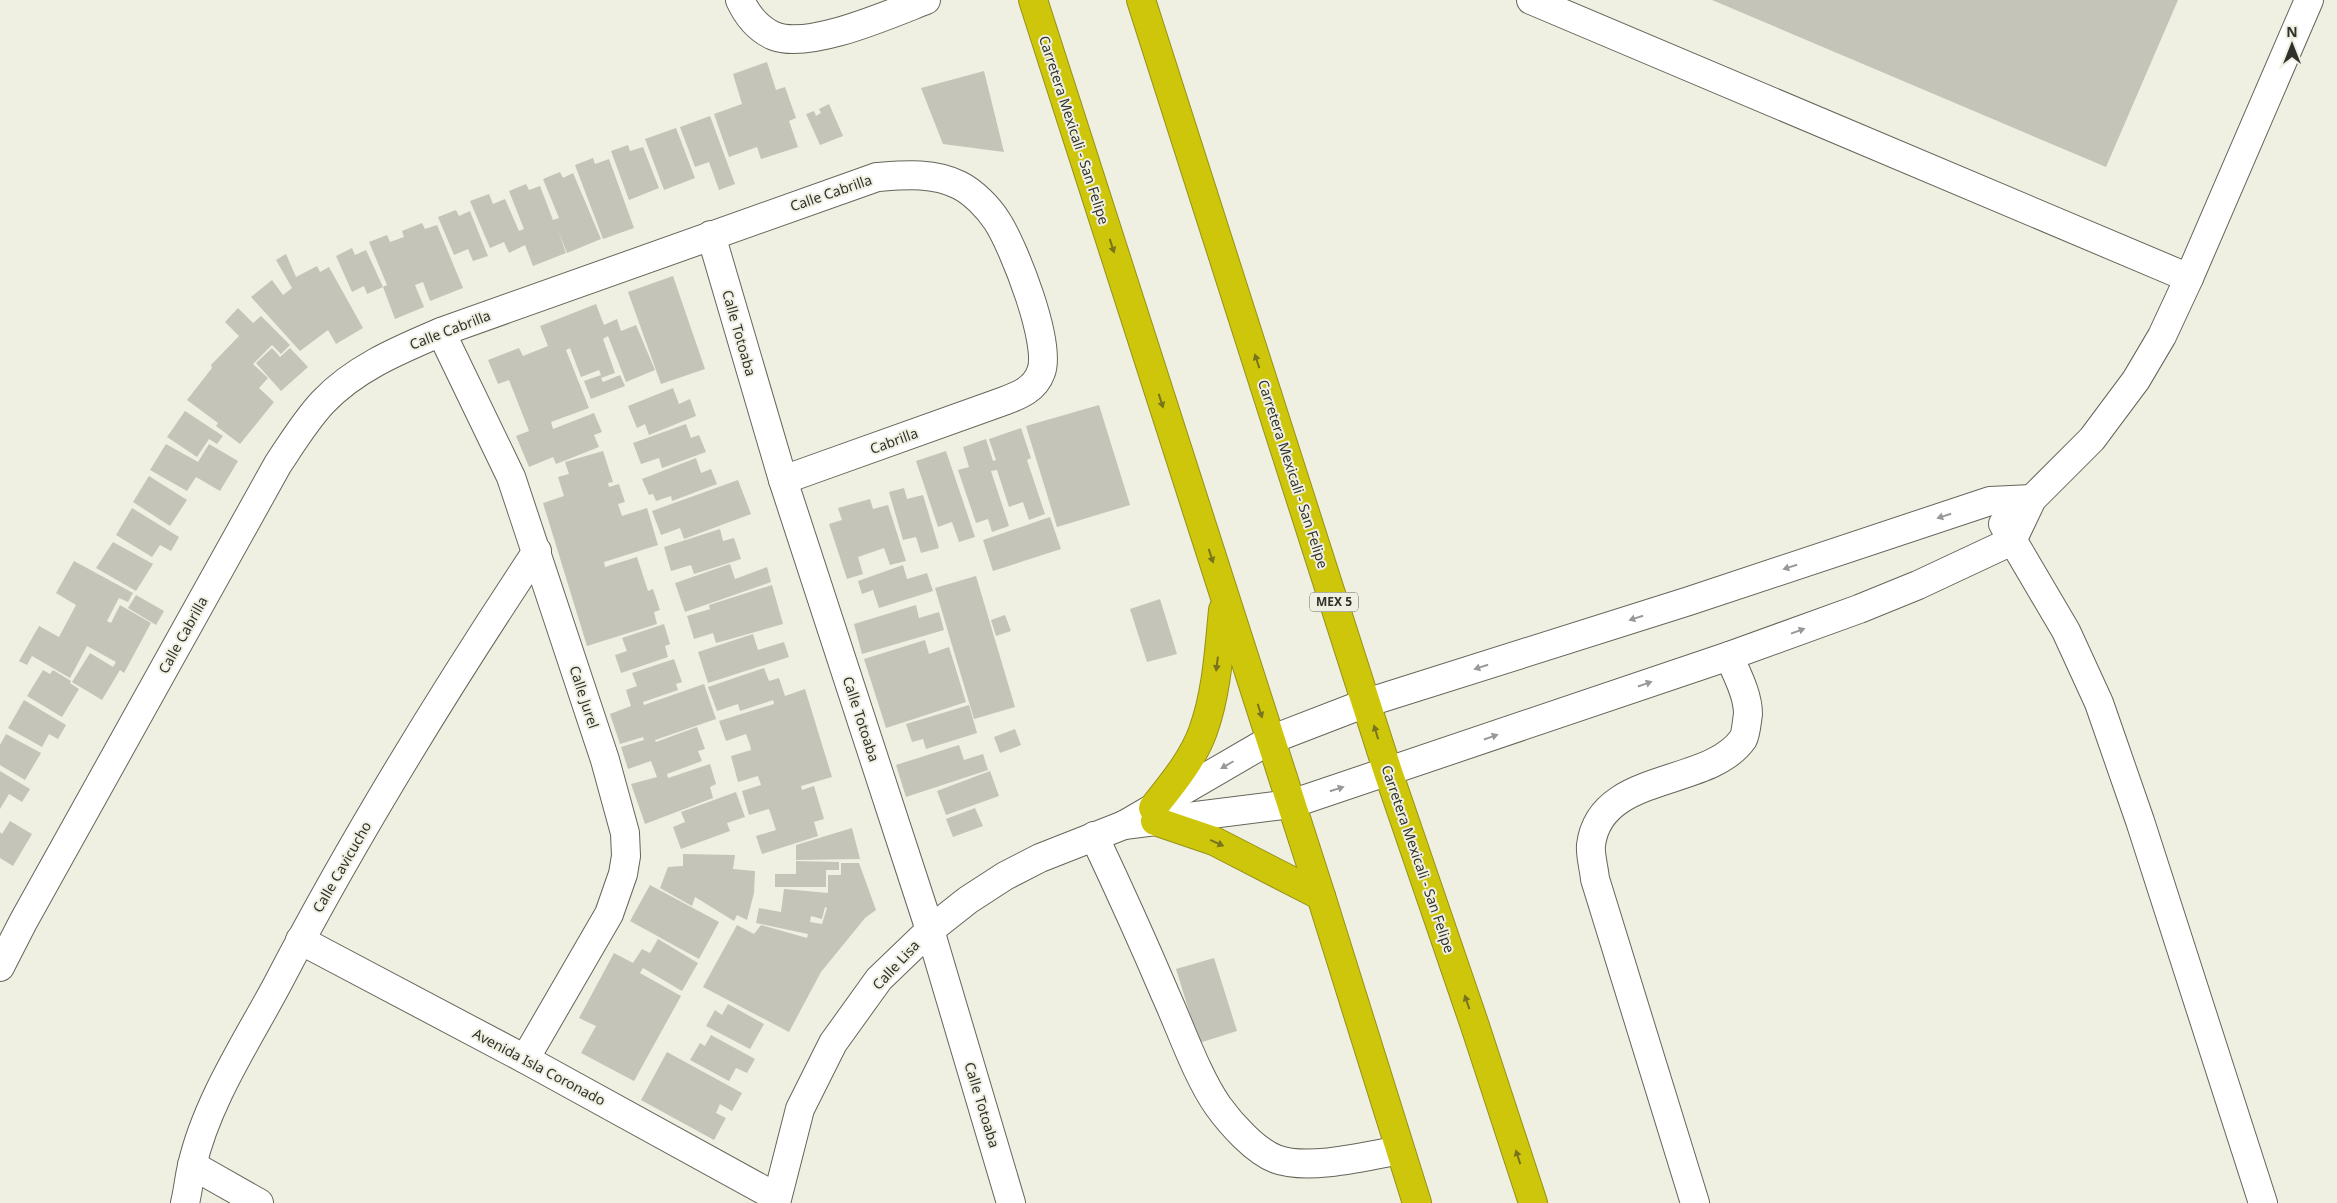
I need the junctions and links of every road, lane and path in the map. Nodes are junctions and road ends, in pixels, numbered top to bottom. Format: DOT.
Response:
graph roads {
  1 [pos="740,0"];
  2 [pos="926,0"];
  3 [pos="1032,0"];
  4 [pos="1141,0"];
  5 [pos="1531,0"];
  6 [pos="2309,0"];
  7 [pos="710,235"];
  8 [pos="2189,278"];
  9 [pos="440,332"];
  10 [pos="1004,401"];
  11 [pos="783,480"];
  12 [pos="2032,499"];
  13 [pos="1990,501"];
  14 [pos="2012,541"];
  15 [pos="537,551"];
  16 [pos="1224,598"];
  17 [pos="1728,656"];
  18 [pos="1366,703"];
  19 [pos="1270,740"];
  20 [pos="1388,772"];
  21 [pos="1291,804"];
  22 [pos="1154,814"];
  23 [pos="1094,836"];
  24 [pos="1321,896"];
  25 [pos="930,930"];
  26 [pos="300,940"];
  27 [pos="0,967"];
  28 [pos="525,1059"];
  29 [pos="1400,1150"];
  30 [pos="192,1165"];
  31 [pos="776,1200"];
  32 [pos="186,1203"];
  33 [pos="259,1203"];
  34 [pos="1011,1203"];
  35 [pos="1417,1203"];
  36 [pos="1533,1203"];
  37 [pos="1694,1203"];
  38 [pos="2263,1203"];
  1 -- 2 [label="street"];
  3 -- 16 [label="highway, Carretera Mexicali - San Felipe, one-way"];
  18 -- 4 [label="highway, Carretera Mexicali - San Felipe / MEX 5, one-way"];
  5 -- 8 [label="street"];
  6 -- 8 [label="street"];
  7 -- 9 [label="street, Calle Cabrilla"];
  7 -- 10 [label="street, Calle Cabrilla"];
  7 -- 11 [label="street, Calle Totoaba"];
  8 -- 12 [label="street"];
  9 -- 15 [label="street, Calle Jurel"];
  9 -- 27 [label="street, Calle Cabrilla"];
  10 -- 11 [label="street, Cabrilla"];
  11 -- 25 [label="street, Calle Totoaba"];
  12 -- 13 [label="street, Calle Lisa"];
  12 -- 14 [label="street"];
  13 -- 14 [label="street"];
  13 -- 18 [label="street, Calle Lisa, one-way"];
  17 -- 14 [label="street, Calle Lisa, one-way"];
  14 -- 38 [label="street"];
  15 -- 26 [label="street, Calle Cavicucho"];
  15 -- 28 [label="street, Calle Jurel"];
  16 -- 19 [label="highway, Carretera Mexicali - San Felipe, one-way"];
  16 -- 22 [label="highway, one-way"];
  20 -- 17 [label="street, Calle Lisa, one-way"];
  17 -- 37 [label="street"];
  18 -- 19 [label="street, Calle Lisa"];
  20 -- 18 [label="highway, Carretera Mexicali - San Felipe / MEX 5, one-way"];
  19 -- 21 [label="highway, Carretera Mexicali - San Felipe"];
  19 -- 22 [label="street, Calle Lisa, one-way"];
  21 -- 20 [label="street, Calle Lisa, one-way"];
  36 -- 20 [label="highway, Carretera Mexicali - San Felipe / MEX 5, one-way"];
  21 -- 22 [label="street, Calle Lisa"];
  21 -- 24 [label="highway, Carretera Mexicali - San Felipe"];
  22 -- 23 [label="street, Calle Lisa"];
  22 -- 24 [label="highway, one-way"];
  23 -- 25 [label="street, Calle Lisa"];
  23 -- 29 [label="street"];
  24 -- 29 [label="highway, Carretera Mexicali - San Felipe"];
  25 -- 31 [label="street, Calle Lisa"];
  25 -- 34 [label="street, Calle Totoaba"];
  26 -- 28 [label="street, Avenida Isla Coronado"];
  26 -- 30 [label="street, Calle Cavicucho"];
  28 -- 31 [label="street, Avenida Isla Coronado"];
  29 -- 35 [label="highway, Carretera Mexicali - San Felipe"];
  30 -- 32 [label="street, Calle Cavicucho"];
  30 -- 33 [label="street"];
}
